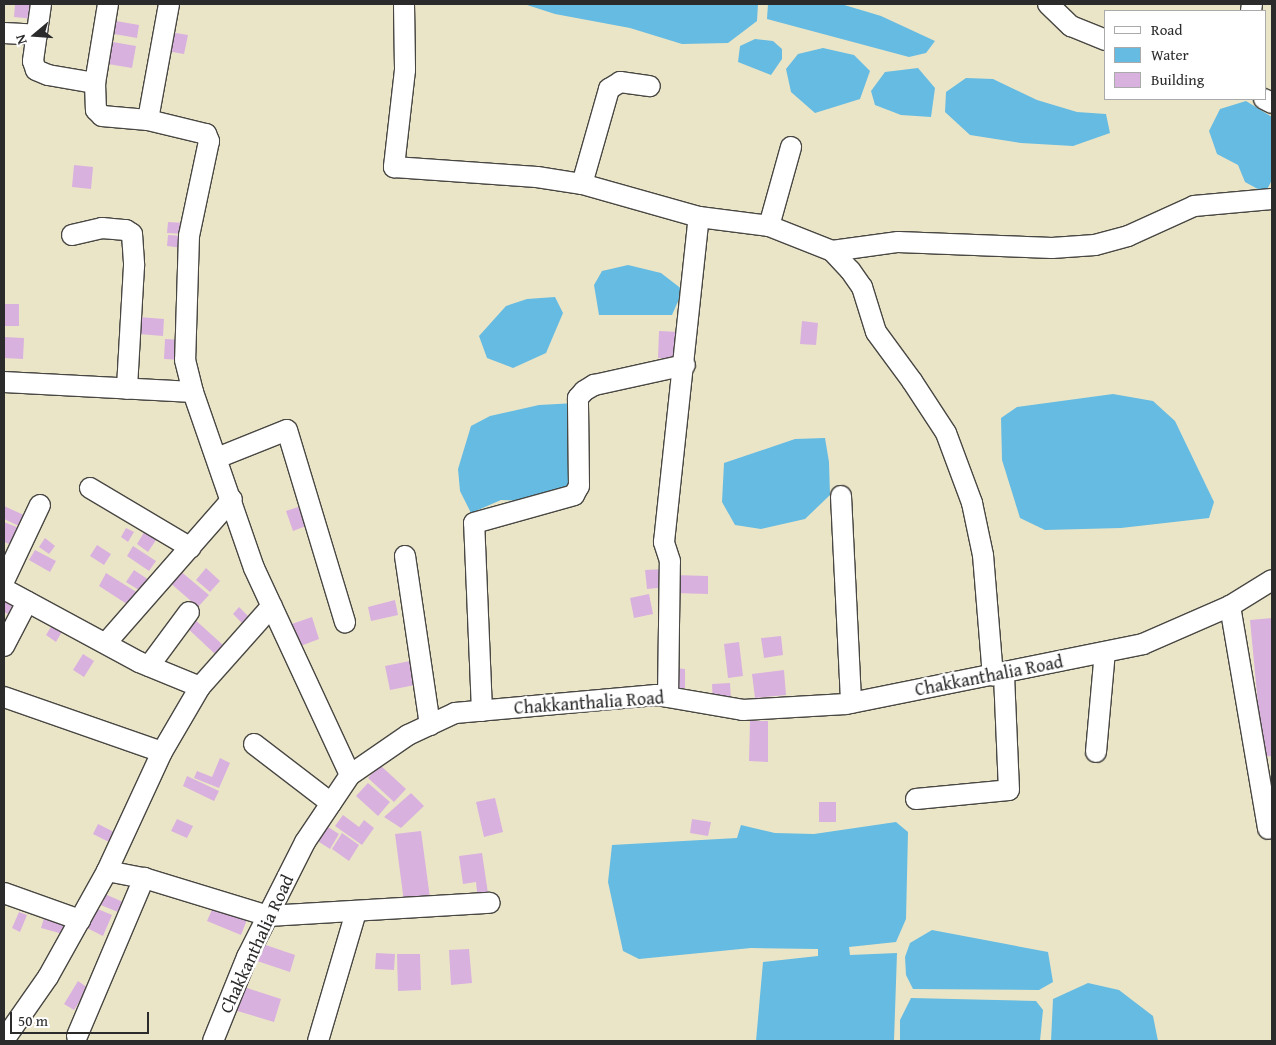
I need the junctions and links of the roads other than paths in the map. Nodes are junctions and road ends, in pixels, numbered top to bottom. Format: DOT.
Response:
graph roads {
  1 [pos="41,4"];
  2 [pos="108,4"];
  3 [pos="169,4"];
  4 [pos="404,4"];
  5 [pos="1048,4"];
  6 [pos="4,33"];
  7 [pos="37,35"];
  8 [pos="1104,40"];
  9 [pos="95,83"];
  10 [pos="650,86"];
  11 [pos="148,120"];
  12 [pos="792,146"];
  13 [pos="582,184"];
  14 [pos="1272,199"];
  15 [pos="699,217"];
  16 [pos="768,226"];
  17 [pos="72,235"];
  18 [pos="832,251"];
  19 [pos="685,365"];
  20 [pos="4,382"];
  21 [pos="127,389"];
  22 [pos="193,392"];
  23 [pos="217,458"];
  24 [pos="90,488"];
  25 [pos="841,496"];
  26 [pos="232,499"];
  27 [pos="40,505"];
  28 [pos="191,548"];
  29 [pos="405,556"];
  30 [pos="1272,580"];
  31 [pos="4,581"];
  32 [pos="4,589"];
  33 [pos="27,602"];
  34 [pos="272,606"];
  35 [pos="1230,606"];
  36 [pos="189,612"];
  37 [pos="345,622"];
  38 [pos="106,643"];
  39 [pos="4,646"];
  40 [pos="1105,652"];
  41 [pos="149,666"];
  42 [pos="999,675"];
  43 [pos="200,687"];
  44 [pos="668,696"];
  45 [pos="4,697"];
  46 [pos="851,704"];
  47 [pos="482,710"];
  48 [pos="430,725"];
  49 [pos="254,744"];
  50 [pos="162,752"];
  51 [pos="1096,752"];
  52 [pos="350,775"];
  53 [pos="916,799"];
  54 [pos="331,803"];
  55 [pos="1268,829"];
  56 [pos="106,871"];
  57 [pos="144,878"];
  58 [pos="4,893"];
  59 [pos="490,903"];
  60 [pos="356,912"];
  61 [pos="268,916"];
  62 [pos="80,920"];
  63 [pos="77,1036"];
  64 [pos="4,1040"];
  65 [pos="213,1041"];
  66 [pos="318,1041"];
  1 -- 7 [label="street"];
  2 -- 9 [label="street"];
  3 -- 11 [label="street"];
  4 -- 13 [label="street"];
  5 -- 8 [label="street"];
  6 -- 7 [label="street"];
  7 -- 9 [label="street"];
  9 -- 11 [label="street"];
  10 -- 13 [label="street"];
  11 -- 22 [label="street"];
  12 -- 16 [label="street"];
  13 -- 15 [label="street"];
  14 -- 18 [label="street"];
  15 -- 16 [label="street"];
  15 -- 19 [label="street"];
  16 -- 18 [label="street"];
  17 -- 21 [label="street"];
  18 -- 42 [label="street"];
  19 -- 44 [label="street"];
  19 -- 47 [label="street"];
  20 -- 21 [label="street"];
  21 -- 22 [label="street"];
  22 -- 23 [label="street"];
  23 -- 26 [label="street"];
  23 -- 37 [label="street"];
  24 -- 28 [label="street"];
  25 -- 46 [label="street"];
  26 -- 28 [label="street"];
  26 -- 34 [label="street"];
  27 -- 31 [label="street"];
  28 -- 38 [label="street"];
  29 -- 48 [label="street"];
  30 -- 35 [label="street, Chakkanthalia Road"];
  32 -- 33 [label="street"];
  33 -- 38 [label="street"];
  33 -- 39 [label="street"];
  34 -- 43 [label="street"];
  34 -- 52 [label="street"];
  35 -- 40 [label="street, Chakkanthalia Road"];
  35 -- 55 [label="street"];
  36 -- 41 [label="street"];
  38 -- 41 [label="street"];
  40 -- 42 [label="street, Chakkanthalia Road"];
  40 -- 51 [label="street"];
  41 -- 43 [label="street"];
  42 -- 46 [label="street, Chakkanthalia Road"];
  42 -- 53 [label="street"];
  43 -- 50 [label="street"];
  44 -- 46 [label="street, Chakkanthalia Road"];
  44 -- 47 [label="street, Chakkanthalia Road"];
  45 -- 50 [label="street"];
  47 -- 48 [label="street, Chakkanthalia Road"];
  48 -- 52 [label="street, Chakkanthalia Road"];
  49 -- 54 [label="street"];
  50 -- 56 [label="street"];
  52 -- 54 [label="street, Chakkanthalia Road"];
  54 -- 61 [label="street, Chakkanthalia Road"];
  56 -- 57 [label="street"];
  56 -- 62 [label="street"];
  57 -- 61 [label="street"];
  57 -- 63 [label="street"];
  58 -- 62 [label="street"];
  59 -- 60 [label="street"];
  60 -- 61 [label="street"];
  60 -- 66 [label="street"];
  61 -- 65 [label="street, Chakkanthalia Road"];
  62 -- 64 [label="street"];
}
